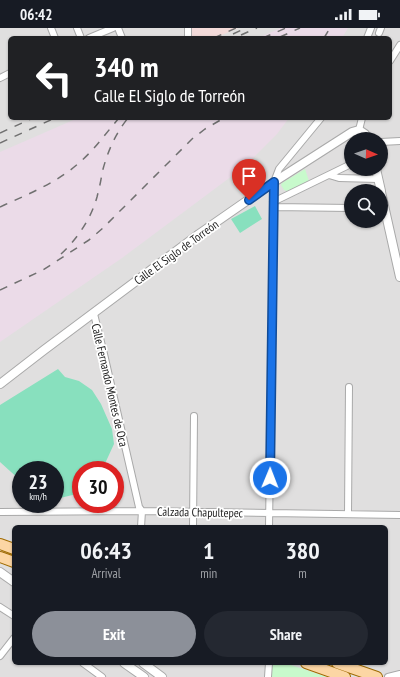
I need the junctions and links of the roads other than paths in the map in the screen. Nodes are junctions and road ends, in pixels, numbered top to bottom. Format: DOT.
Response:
graph roads {
  1 [pos="113,28"];
  2 [pos="94,36"];
  3 [pos="400,45"];
  4 [pos="392,58"];
  5 [pos="319,120"];
  6 [pos="362,120"];
  7 [pos="359,130"];
  8 [pos="362,132"];
  9 [pos="400,141"];
  10 [pos="388,142"];
  11 [pos="285,162"];
  12 [pos="344,168"];
  13 [pos="289,172"];
  14 [pos="329,175"];
  15 [pos="378,178"];
  16 [pos="274,182"];
  17 [pos="379,184"];
  18 [pos="273,204"];
  19 [pos="344,208"];
  20 [pos="388,228"];
  21 [pos="400,277"];
  22 [pos="94,314"];
  23 [pos="0,384"];
  24 [pos="349,388"];
  25 [pos="194,416"];
  26 [pos="142,511"];
  27 [pos="0,512"];
  28 [pos="194,512"];
  29 [pos="269,513"];
  30 [pos="348,514"];
  31 [pos="400,515"];
  32 [pos="141,525"];
  33 [pos="193,525"];
  34 [pos="269,525"];
  35 [pos="0,544"];
  36 [pos="12,548"];
  37 [pos="0,557"];
  38 [pos="12,561"];
  39 [pos="0,572"];
  40 [pos="12,581"];
  41 [pos="0,607"];
  42 [pos="12,615"];
  43 [pos="12,641"];
  44 [pos="0,656"];
  45 [pos="86,665"];
  46 [pos="127,665"];
  47 [pos="146,665"];
  48 [pos="268,665"];
  49 [pos="312,665"];
  50 [pos="343,665"];
  51 [pos="400,674"];
  52 [pos="102,677"];
  53 [pos="144,677"];
  54 [pos="162,677"];
  55 [pos="268,677"];
  56 [pos="345,677"];
  57 [pos="377,677"];
  58 [pos="388,677"];
  1 -- 2 [label="street"];
  3 -- 4 [label="street"];
  5 -- 11 [label="street"];
  6 -- 7 [label="street"];
  7 -- 8 [label="street"];
  7 -- 13 [label="street, Calle El Siglo de Torreón"];
  9 -- 10 [label="street"];
  11 -- 13 [label="street"];
  11 -- 16 [label="street"];
  12 -- 14 [label="street"];
  13 -- 16 [label="street, Calle El Siglo de Torreón"];
  14 -- 15 [label="street"];
  14 -- 18 [label="street"];
  15 -- 17 [label="street"];
  16 -- 18 [label="street"];
  16 -- 22 [label="street, Calle El Siglo de Torreón"];
  18 -- 19 [label="street"];
  18 -- 29 [label="street"];
  20 -- 21 [label="street"];
  22 -- 23 [label="street, Calle El Siglo de Torreón"];
  22 -- 26 [label="street, Calle Fernando Montes de Oca"];
  24 -- 30 [label="street"];
  25 -- 28 [label="street"];
  26 -- 27 [label="street, Calzada Chapultepec"];
  26 -- 28 [label="street, Calzada Chapultepec"];
  26 -- 32 [label="street, Calle Fernando Montes de Oca"];
  28 -- 29 [label="street, Calzada Chapultepec"];
  28 -- 33 [label="street"];
  29 -- 30 [label="street, Calzada Chapultepec"];
  29 -- 34 [label="street"];
  30 -- 31 [label="street, Calzada Chapultepec"];
  35 -- 36 [label="main road"];
  37 -- 38 [label="main road"];
  39 -- 40 [label="street"];
  41 -- 42 [label="street"];
  43 -- 44 [label="street"];
  45 -- 52 [label="street"];
  46 -- 53 [label="street"];
  47 -- 54 [label="street"];
  48 -- 55 [label="street"];
  49 -- 56 [label="main road"];
  50 -- 57 [label="main road"];
  51 -- 58 [label="street"];
}
